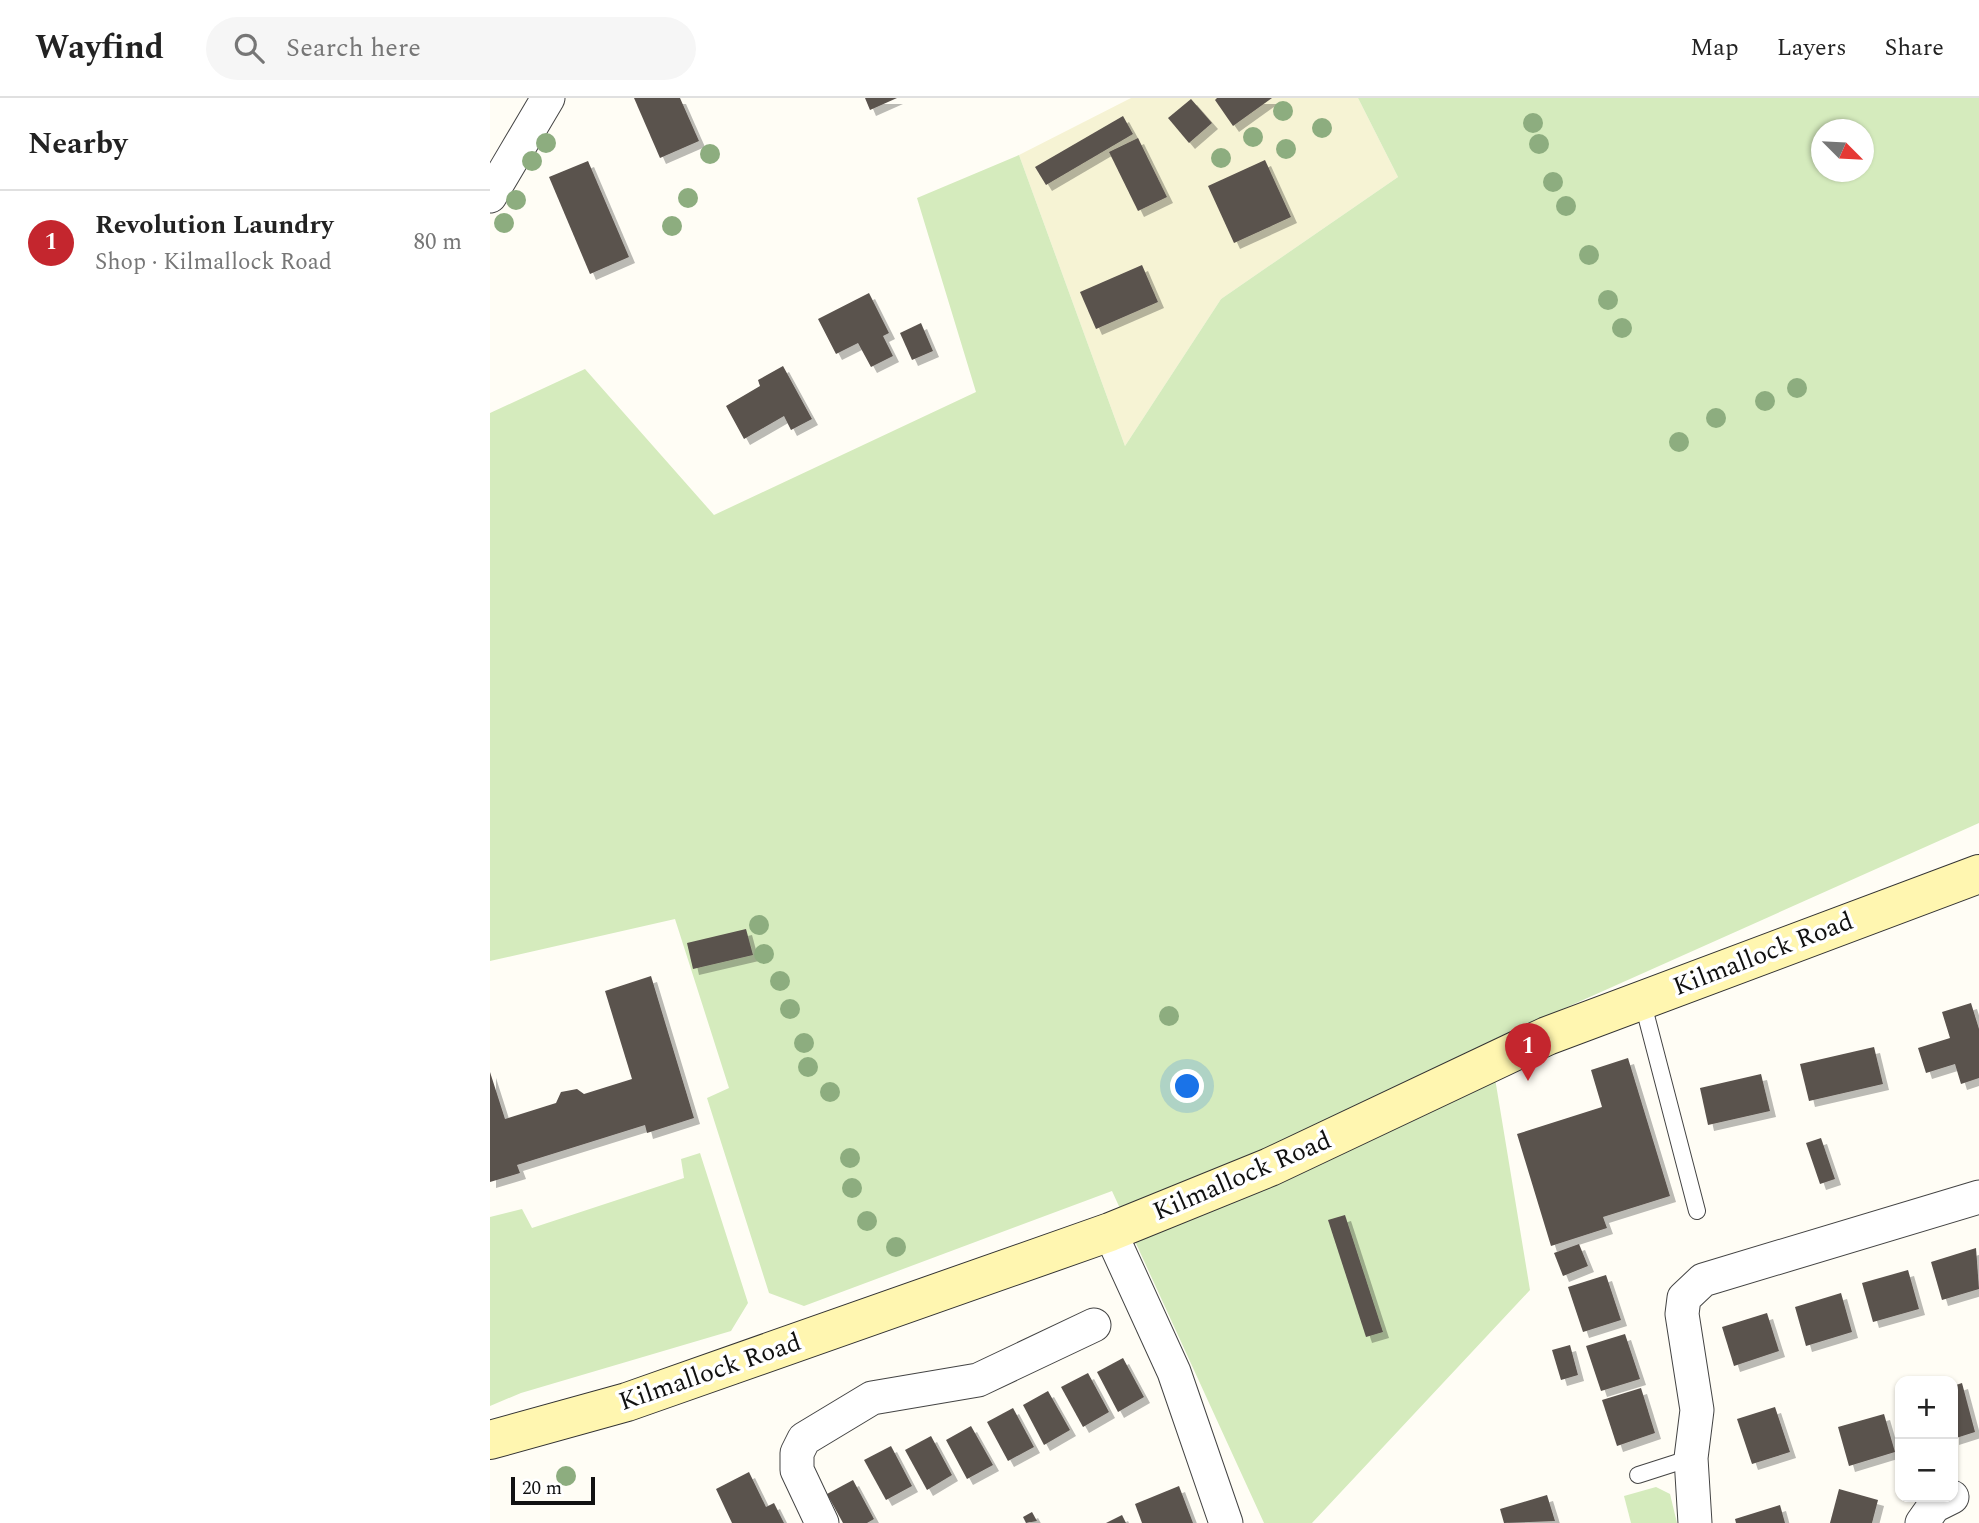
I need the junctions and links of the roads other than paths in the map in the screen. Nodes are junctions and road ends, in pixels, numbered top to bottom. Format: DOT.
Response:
graph roads {
  1 [pos="548,98"];
  2 [pos="490,196"];
  3 [pos="1979,874"];
  4 [pos="1642,1000"];
  5 [pos="1979,1197"];
  6 [pos="1697,1211"];
  7 [pos="1110,1233"];
  8 [pos="1094,1325"];
  9 [pos="490,1440"];
  10 [pos="1691,1458"];
  11 [pos="1638,1475"];
  12 [pos="1979,1488"];
  13 [pos="1958,1495"];
  14 [pos="1942,1502"];
  15 [pos="822,1523"];
  16 [pos="1226,1523"];
  17 [pos="1695,1523"];
  18 [pos="1922,1523"];
  1 -- 2 [label="street"];
  3 -- 4 [label="main road, Kilmallock Road"];
  4 -- 6 [label="lane"];
  4 -- 7 [label="main road, Kilmallock Road"];
  5 -- 10 [label="street"];
  7 -- 9 [label="main road, Kilmallock Road"];
  7 -- 16 [label="street"];
  8 -- 15 [label="street"];
  10 -- 11 [label="lane"];
  10 -- 17 [label="street"];
  12 -- 13 [label="street"];
  14 -- 18 [label="street"];
}
